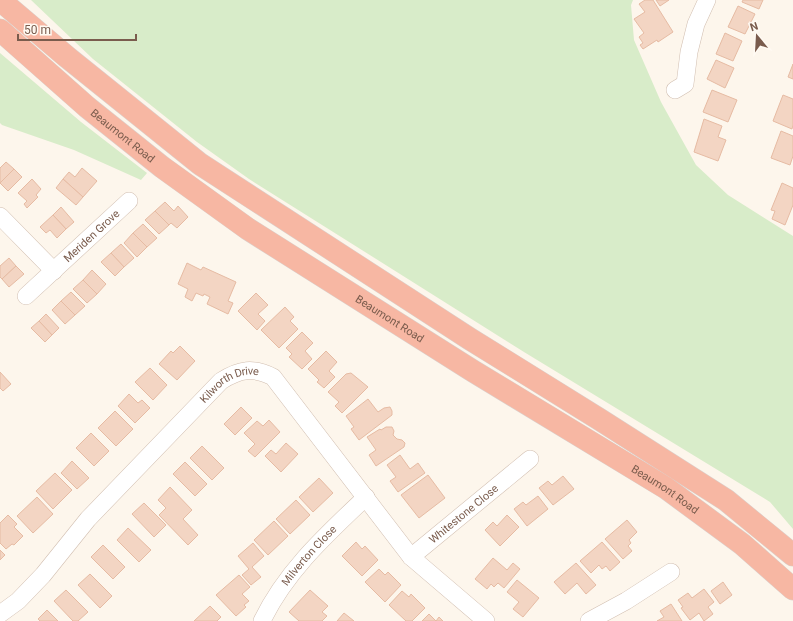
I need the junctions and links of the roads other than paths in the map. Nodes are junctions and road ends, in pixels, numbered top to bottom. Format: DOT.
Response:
graph roads {
  1 [pos="707,0"];
  2 [pos="5,4"];
  3 [pos="0,30"];
  4 [pos="675,90"];
  5 [pos="118,205"];
  6 [pos="0,216"];
  7 [pos="54,270"];
  8 [pos="26,296"];
  9 [pos="530,460"];
  10 [pos="366,498"];
  11 [pos="793,555"];
  12 [pos="411,557"];
  13 [pos="670,572"];
  14 [pos="793,589"];
  15 [pos="0,614"];
  16 [pos="262,621"];
  17 [pos="486,621"];
  18 [pos="589,621"];
  1 -- 4 [label="street"];
  2 -- 11 [label="highway"];
  3 -- 14 [label="highway, Beaumont Road"];
  5 -- 7 [label="street, Meriden Grove"];
  6 -- 7 [label="street, Meriden Grove"];
  7 -- 8 [label="street, Meriden Grove"];
  9 -- 12 [label="street, Whitestone Close"];
  10 -- 12 [label="street, Kilworth Drive"];
  10 -- 15 [label="street, Kilworth Drive"];
  10 -- 16 [label="street, Milverton Close"];
  12 -- 17 [label="street, Kilworth Drive"];
  13 -- 18 [label="street"];
}
